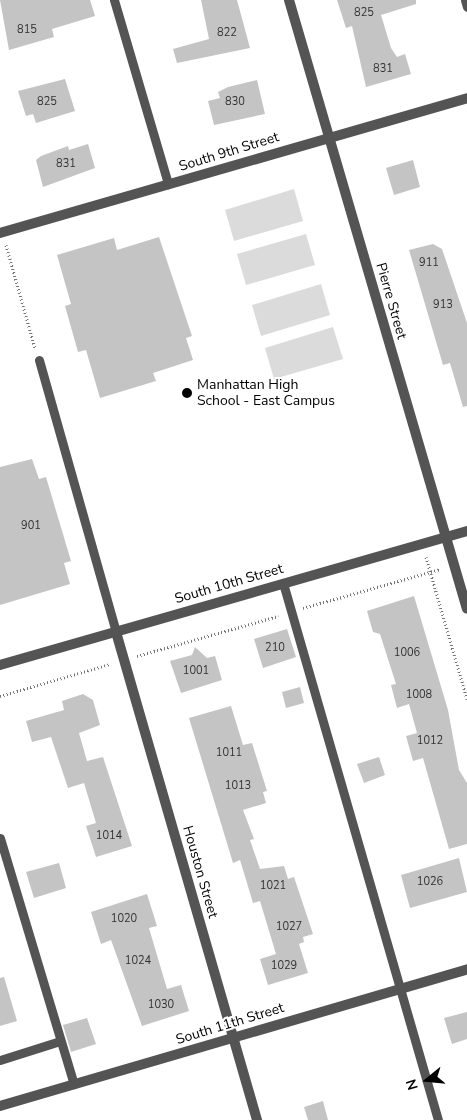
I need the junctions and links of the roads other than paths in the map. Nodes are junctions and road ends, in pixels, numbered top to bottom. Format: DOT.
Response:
graph roads {
  1 [pos="114,0"];
  2 [pos="289,0"];
  3 [pos="465,0"];
  4 [pos="467,6"];
  5 [pos="467,98"];
  6 [pos="329,136"];
  7 [pos="168,184"];
  8 [pos="1,230"];
  9 [pos="39,360"];
  10 [pos="467,531"];
  11 [pos="446,537"];
  12 [pos="283,583"];
  13 [pos="467,609"];
  14 [pos="116,632"];
  15 [pos="0,665"];
  16 [pos="0,838"];
  17 [pos="10,875"];
  18 [pos="0,878"];
  19 [pos="467,969"];
  20 [pos="399,988"];
  21 [pos="233,1037"];
  22 [pos="60,1041"];
  23 [pos="0,1060"];
  24 [pos="74,1084"];
  25 [pos="1,1103"];
  26 [pos="257,1120"];
  27 [pos="438,1120"];
  1 -- 7 [label="lane"];
  2 -- 6 [label="street, Pierre Street"];
  3 -- 4 [label="lane"];
  5 -- 6 [label="street, South 9th Street"];
  6 -- 7 [label="street, South 9th Street"];
  6 -- 11 [label="street, Pierre Street"];
  7 -- 8 [label="street, South 9th Street"];
  9 -- 14 [label="lane"];
  10 -- 11 [label="street, South 10th Street"];
  11 -- 12 [label="street, South 10th Street"];
  11 -- 13 [label="street, Pierre Street"];
  12 -- 14 [label="street, South 10th Street"];
  12 -- 20 [label="lane"];
  14 -- 15 [label="street, South 10th Street"];
  14 -- 21 [label="street, Houston Street"];
  16 -- 17 [label="lane"];
  17 -- 18 [label="lane"];
  17 -- 22 [label="lane"];
  19 -- 20 [label="street, South 11th Street"];
  20 -- 21 [label="street, South 11th Street"];
  20 -- 27 [label="lane"];
  21 -- 24 [label="street, South 11th Street"];
  21 -- 26 [label="street, Houston Street"];
  22 -- 23 [label="lane"];
  22 -- 24 [label="lane"];
  24 -- 25 [label="street, South 11th Street"];
}
